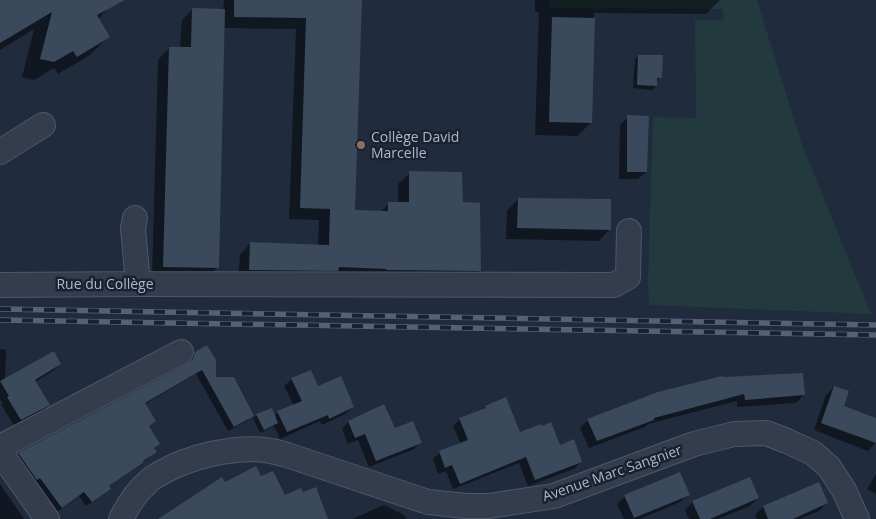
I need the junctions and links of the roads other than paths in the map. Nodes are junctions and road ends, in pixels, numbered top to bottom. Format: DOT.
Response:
graph roads {
  1 [pos="43,125"];
  2 [pos="0,152"];
  3 [pos="135,218"];
  4 [pos="629,231"];
  5 [pos="138,284"];
  6 [pos="0,285"];
  7 [pos="181,352"];
  8 [pos="0,446"];
  9 [pos="0,452"];
  10 [pos="425,510"];
  11 [pos="47,519"];
  12 [pos="121,519"];
  13 [pos="857,519"];
  1 -- 2 [label="street"];
  3 -- 5 [label="street"];
  4 -- 5 [label="street, Rue du Collège"];
  5 -- 6 [label="street, Rue du Collège"];
  7 -- 8 [label="street"];
  9 -- 11 [label="street"];
  10 -- 12 [label="street, Avenue Marc Sangnier"];
  10 -- 13 [label="street, Avenue Marc Sangnier"];
}
